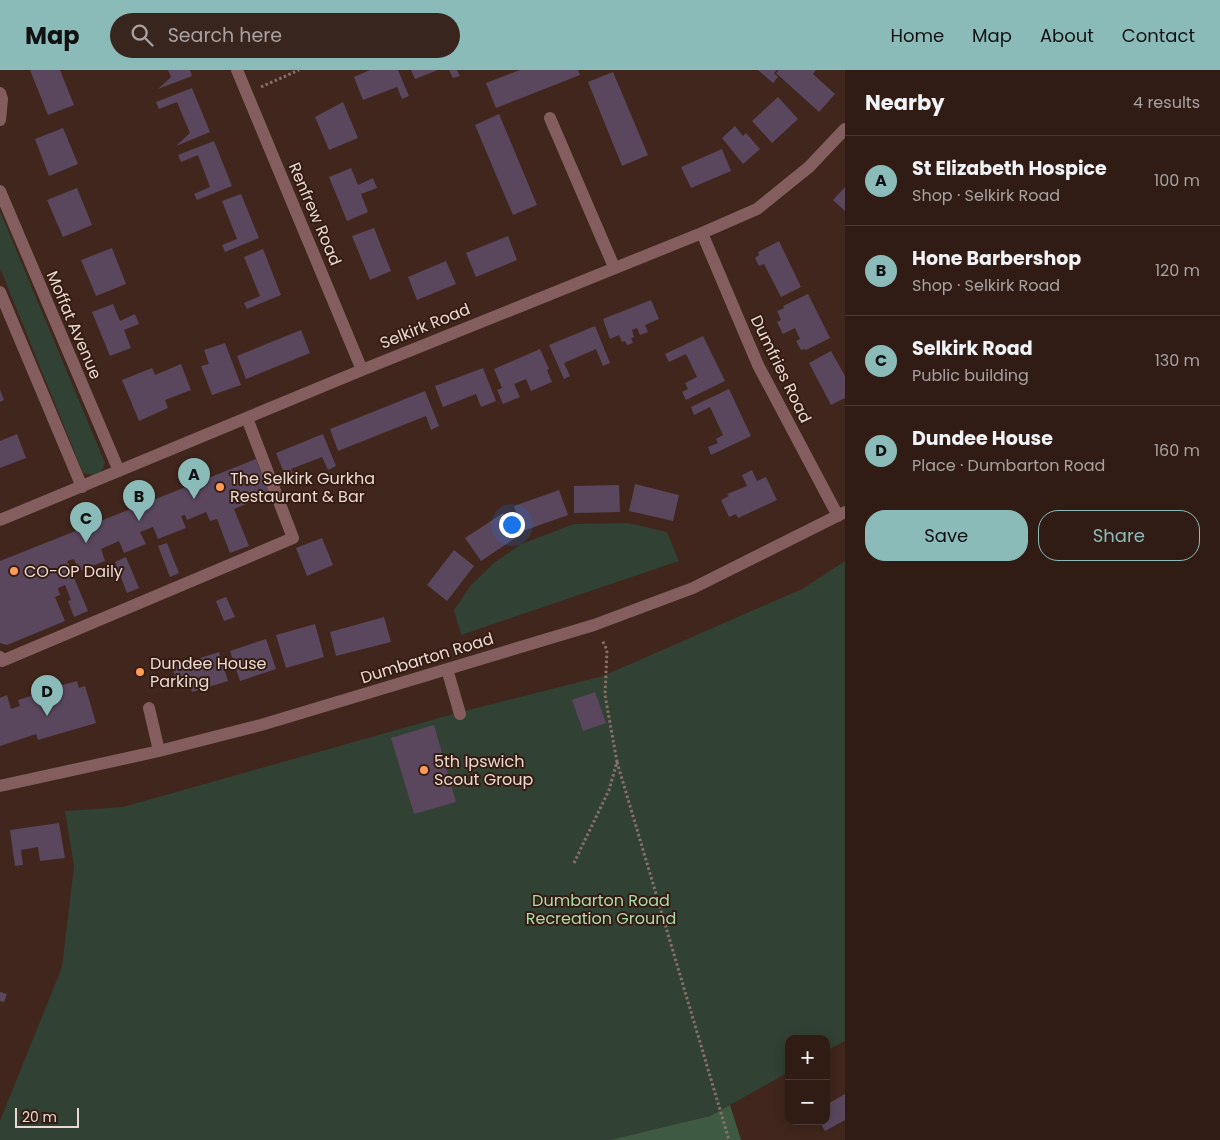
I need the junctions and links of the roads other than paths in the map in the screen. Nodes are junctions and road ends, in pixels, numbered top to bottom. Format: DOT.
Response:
graph roads {
  1 [pos="237,70"];
  2 [pos="0,93"];
  3 [pos="550,118"];
  4 [pos="0,120"];
  5 [pos="845,129"];
  6 [pos="0,191"];
  7 [pos="702,233"];
  8 [pos="614,268"];
  9 [pos="0,292"];
  10 [pos="362,370"];
  11 [pos="247,418"];
  12 [pos="118,472"];
  13 [pos="82,487"];
  14 [pos="842,514"];
  15 [pos="0,520"];
  16 [pos="0,657"];
  17 [pos="447,670"];
  18 [pos="149,708"];
  19 [pos="460,714"];
  20 [pos="159,751"];
  21 [pos="0,786"];
  1 -- 10 [label="street, Renfrew Road"];
  2 -- 4 [label="street"];
  3 -- 8 [label="street"];
  5 -- 7 [label="street, Selkirk Road"];
  6 -- 12 [label="street, Moffat Avenue"];
  7 -- 8 [label="street, Selkirk Road"];
  7 -- 14 [label="street, Dumfries Road"];
  8 -- 10 [label="street, Selkirk Road"];
  9 -- 13 [label="street"];
  10 -- 11 [label="street, Selkirk Road"];
  11 -- 12 [label="street, Selkirk Road"];
  11 -- 16 [label="street"];
  12 -- 13 [label="street, Selkirk Road"];
  13 -- 15 [label="street, Selkirk Road"];
  14 -- 17 [label="street, Dumbarton Road"];
  17 -- 19 [label="street"];
  17 -- 20 [label="street, Dumbarton Road"];
  18 -- 20 [label="street"];
  20 -- 21 [label="street, Dumbarton Road"];
}
